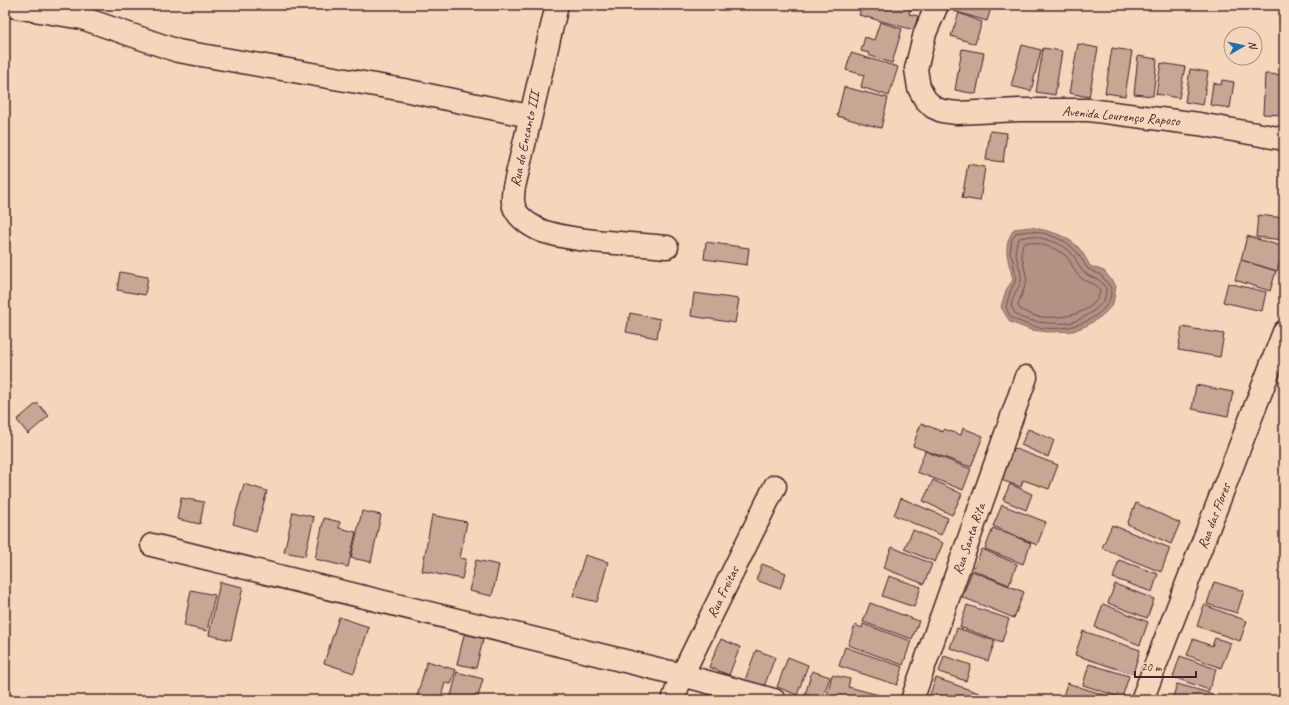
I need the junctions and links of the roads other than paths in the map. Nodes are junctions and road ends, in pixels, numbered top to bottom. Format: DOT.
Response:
graph roads {
  1 [pos="9,5"];
  2 [pos="557,5"];
  3 [pos="936,5"];
  4 [pos="529,116"];
  5 [pos="1284,139"];
  6 [pos="667,247"];
  7 [pos="1284,332"];
  8 [pos="1026,377"];
  9 [pos="1275,382"];
  10 [pos="775,486"];
  11 [pos="152,545"];
  12 [pos="682,674"];
  13 [pos="673,700"];
  14 [pos="774,700"];
  15 [pos="912,700"];
  16 [pos="1142,700"];
  1 -- 4 [label="street"];
  2 -- 4 [label="street, Rua do Encanto III"];
  3 -- 5 [label="street, Avenida Lourenço Raposo"];
  4 -- 6 [label="street, Rua do Encanto III"];
  7 -- 9 [label="street, Rua das Flores"];
  8 -- 15 [label="street, Rua Santa Rita"];
  9 -- 16 [label="street, Rua das Flores"];
  10 -- 12 [label="street, Rua Freitas"];
  11 -- 12 [label="street"];
  12 -- 13 [label="street, Rua Freitas"];
  12 -- 14 [label="street"];
}
